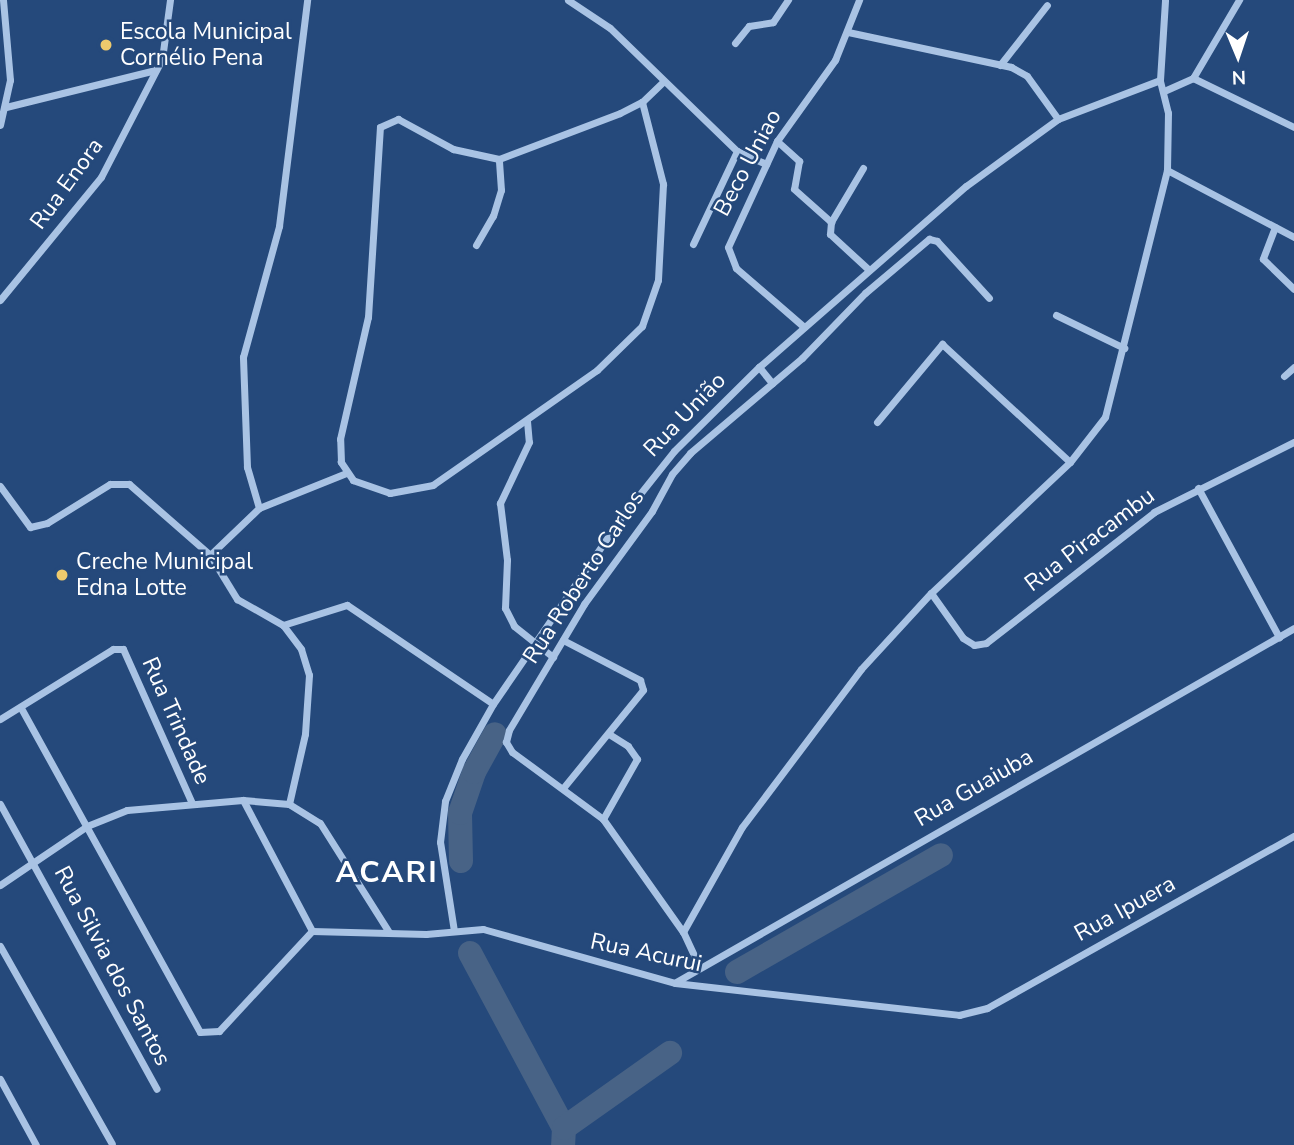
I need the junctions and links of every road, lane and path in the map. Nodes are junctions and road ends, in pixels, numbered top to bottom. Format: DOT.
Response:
graph roads {
  1 [pos="170,0"];
  2 [pos="307,0"];
  3 [pos="568,0"];
  4 [pos="788,0"];
  5 [pos="858,0"];
  6 [pos="1165,0"];
  7 [pos="1239,0"];
  8 [pos="2,1"];
  9 [pos="1047,5"];
  10 [pos="848,32"];
  11 [pos="734,43"];
  12 [pos="1000,65"];
  13 [pos="156,70"];
  14 [pos="1193,78"];
  15 [pos="1160,79"];
  16 [pos="664,81"];
  17 [pos="1164,91"];
  18 [pos="642,102"];
  19 [pos="6,107"];
  20 [pos="1058,119"];
  21 [pos="0,125"];
  22 [pos="1294,127"];
  23 [pos="777,141"];
  24 [pos="737,151"];
  25 [pos="499,159"];
  26 [pos="766,164"];
  27 [pos="863,168"];
  28 [pos="1167,170"];
  29 [pos="831,222"];
  30 [pos="1275,227"];
  31 [pos="1293,235"];
  32 [pos="694,244"];
  33 [pos="476,245"];
  34 [pos="869,270"];
  35 [pos="856,281"];
  36 [pos="1294,289"];
  37 [pos="865,293"];
  38 [pos="989,298"];
  39 [pos="0,300"];
  40 [pos="1056,315"];
  41 [pos="804,327"];
  42 [pos="1124,348"];
  43 [pos="1294,366"];
  44 [pos="759,367"];
  45 [pos="1284,376"];
  46 [pos="772,383"];
  47 [pos="730,395"];
  48 [pos="744,407"];
  49 [pos="527,421"];
  50 [pos="877,422"];
  51 [pos="1294,442"];
  52 [pos="1070,462"];
  53 [pos="346,473"];
  54 [pos="0,486"];
  55 [pos="1198,488"];
  56 [pos="259,508"];
  57 [pos="210,555"];
  58 [pos="931,593"];
  59 [pos="283,625"];
  60 [pos="1294,628"];
  61 [pos="1279,637"];
  62 [pos="563,640"];
  63 [pos="534,645"];
  64 [pos="553,657"];
  65 [pos="492,704"];
  66 [pos="21,708"];
  67 [pos="0,719"];
  68 [pos="609,734"];
  69 [pos="564,787"];
  70 [pos="243,800"];
  71 [pos="192,803"];
  72 [pos="0,804"];
  73 [pos="289,804"];
  74 [pos="603,819"];
  75 [pos="87,825"];
  76 [pos="1294,836"];
  77 [pos="34,862"];
  78 [pos="0,885"];
  79 [pos="312,931"];
  80 [pos="454,931"];
  81 [pos="389,932"];
  82 [pos="683,932"];
  83 [pos="0,946"];
  84 [pos="699,966"];
  85 [pos="675,983"];
  86 [pos="974,1013"];
  87 [pos="0,1079"];
  88 [pos="157,1088"];
  89 [pos="111,1144"];
  90 [pos="36,1145"];
  1 -- 13 [label="street, Rua Enora"];
  2 -- 56 [label="street"];
  3 -- 16 [label="street"];
  4 -- 11 [label="street"];
  5 -- 10 [label="street, Beco Uniao"];
  6 -- 15 [label="street"];
  7 -- 14 [label="street"];
  8 -- 19 [label="street"];
  9 -- 12 [label="street"];
  10 -- 12 [label="street"];
  10 -- 23 [label="street, Beco Uniao"];
  12 -- 20 [label="street"];
  13 -- 19 [label="street"];
  13 -- 39 [label="street, Rua Enora"];
  14 -- 17 [label="street"];
  14 -- 22 [label="street"];
  15 -- 17 [label="street"];
  15 -- 20 [label="street, Rua União"];
  16 -- 18 [label="street"];
  16 -- 24 [label="street"];
  17 -- 28 [label="street"];
  18 -- 25 [label="street"];
  18 -- 49 [label="street"];
  19 -- 21 [label="street"];
  20 -- 34 [label="street, Rua União"];
  23 -- 26 [label="street, Beco Uniao"];
  23 -- 29 [label="street"];
  24 -- 26 [label="street"];
  24 -- 32 [label="street"];
  25 -- 33 [label="street"];
  25 -- 53 [label="street"];
  26 -- 41 [label="street, Beco Uniao"];
  27 -- 29 [label="street"];
  28 -- 30 [label="street"];
  28 -- 42 [label="street"];
  29 -- 34 [label="street"];
  30 -- 31 [label="street"];
  30 -- 36 [label="street"];
  34 -- 35 [label="street, Rua União"];
  35 -- 37 [label="street"];
  35 -- 41 [label="street, Rua União"];
  37 -- 38 [label="street, Rua Roberto Carlos"];
  37 -- 46 [label="street, Rua Roberto Carlos"];
  40 -- 42 [label="street"];
  41 -- 44 [label="street, Rua União"];
  42 -- 52 [label="street"];
  43 -- 45 [label="street"];
  44 -- 46 [label="street"];
  44 -- 47 [label="street, Rua União"];
  46 -- 48 [label="street, Rua Roberto Carlos"];
  47 -- 48 [label="street"];
  47 -- 63 [label="street, Rua União"];
  48 -- 62 [label="street, Rua Roberto Carlos"];
  49 -- 53 [label="street"];
  49 -- 63 [label="street"];
  50 -- 52 [label="street"];
  51 -- 55 [label="street, Rua Piracambu"];
  52 -- 58 [label="street"];
  53 -- 56 [label="street"];
  54 -- 57 [label="street"];
  55 -- 58 [label="street, Rua Piracambu"];
  55 -- 61 [label="street"];
  56 -- 57 [label="street"];
  57 -- 59 [label="street"];
  58 -- 82 [label="street"];
  59 -- 65 [label="street"];
  59 -- 73 [label="street"];
  60 -- 61 [label="street, Rua Guaiuba"];
  61 -- 84 [label="street, Rua Guaiuba"];
  62 -- 64 [label="street, Rua Roberto Carlos"];
  62 -- 68 [label="street"];
  63 -- 64 [label="street"];
  63 -- 65 [label="street, Rua União"];
  64 -- 69 [label="street, Rua Roberto Carlos"];
  65 -- 80 [label="street, Rua União"];
  66 -- 67 [label="street"];
  66 -- 71 [label="street, Rua Trindade"];
  66 -- 75 [label="street"];
  68 -- 69 [label="street"];
  68 -- 74 [label="street"];
  69 -- 74 [label="street, Rua Roberto Carlos"];
  70 -- 71 [label="street"];
  70 -- 73 [label="street"];
  70 -- 79 [label="street"];
  71 -- 75 [label="street"];
  72 -- 77 [label="street, Rua Silvia dos Santos"];
  73 -- 81 [label="street"];
  74 -- 82 [label="street, Rua Roberto Carlos"];
  75 -- 77 [label="street"];
  75 -- 79 [label="street"];
  76 -- 86 [label="street, Rua Ipuera"];
  77 -- 78 [label="street"];
  77 -- 88 [label="street, Rua Silvia dos Santos"];
  79 -- 81 [label="street, Rua Acurui"];
  80 -- 81 [label="street, Rua Acurui"];
  80 -- 85 [label="street, Rua Acurui"];
  82 -- 84 [label="street, Rua Roberto Carlos"];
  83 -- 89 [label="street"];
  84 -- 85 [label="street, Rua Guaiuba"];
  85 -- 86 [label="street, Rua Acurui"];
  87 -- 90 [label="street"];
}
